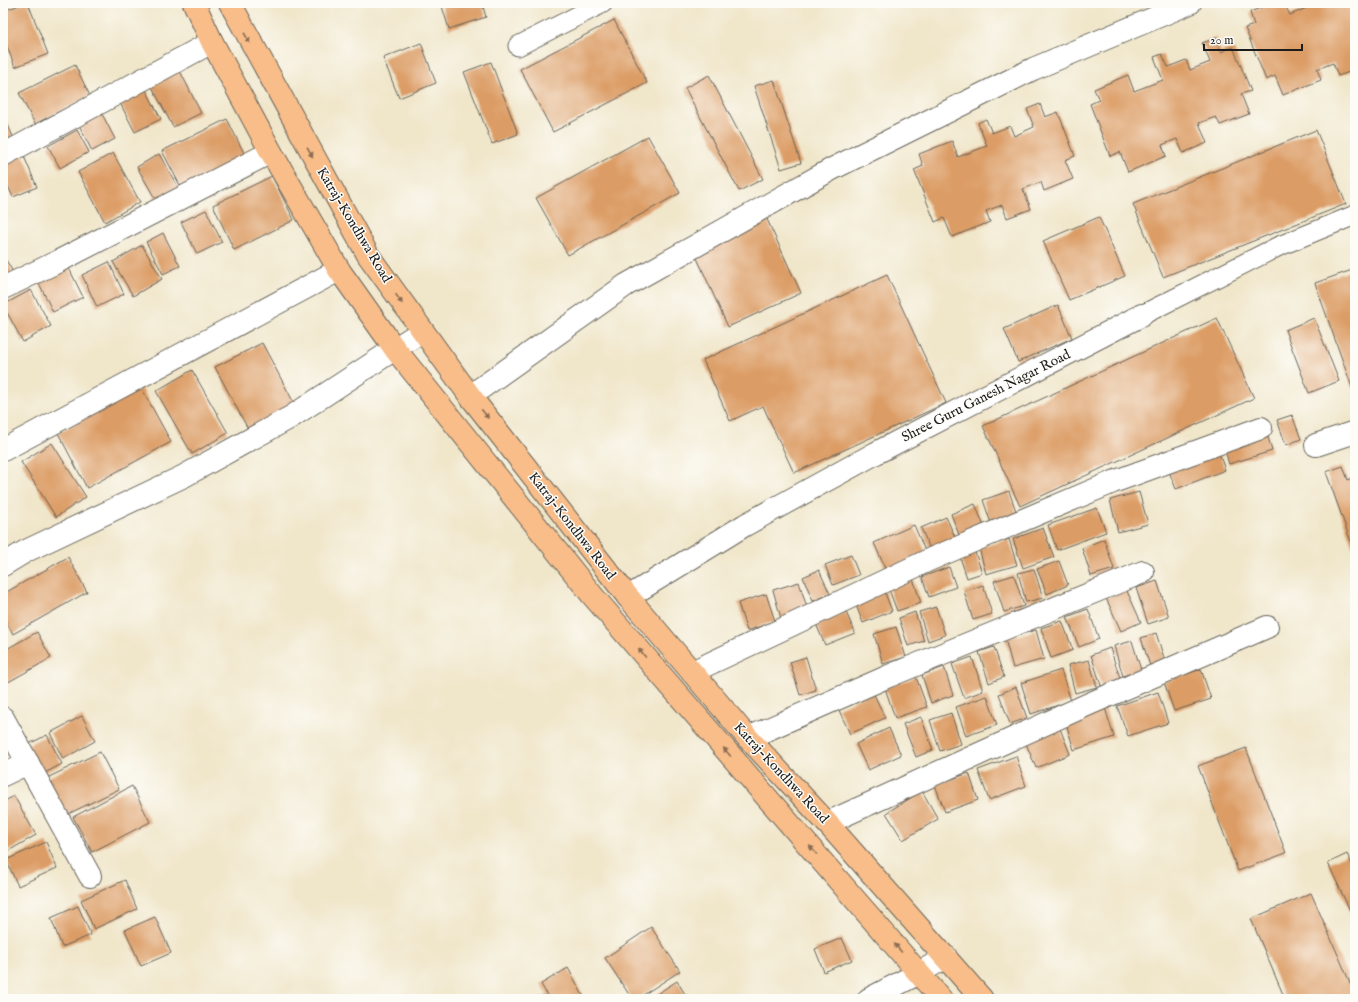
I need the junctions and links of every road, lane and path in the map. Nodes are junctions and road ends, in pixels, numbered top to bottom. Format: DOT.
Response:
graph roads {
  1 [pos="194,3"];
  2 [pos="230,3"];
  3 [pos="603,3"];
  4 [pos="1190,3"];
  5 [pos="212,42"];
  6 [pos="518,46"];
  7 [pos="271,152"];
  8 [pos="3,155"];
  9 [pos="1355,215"];
  10 [pos="339,270"];
  11 [pos="3,288"];
  12 [pos="1142,315"];
  13 [pos="422,331"];
  14 [pos="395,349"];
  15 [pos="470,396"];
  16 [pos="1261,428"];
  17 [pos="1355,432"];
  18 [pos="1316,445"];
  19 [pos="3,450"];
  20 [pos="3,565"];
  21 [pos="1143,572"];
  22 [pos="628,597"];
  23 [pos="1267,627"];
  24 [pos="692,672"];
  25 [pos="3,718"];
  26 [pos="748,738"];
  27 [pos="28,763"];
  28 [pos="3,775"];
  29 [pos="827,823"];
  30 [pos="90,876"];
  31 [pos="946,957"];
  32 [pos="919,974"];
  33 [pos="869,999"];
  34 [pos="941,999"];
  35 [pos="982,999"];
  1 -- 5 [label="highway, Katraj-Kondhwa Road"];
  2 -- 13 [label="highway, Katraj-Kondhwa Road, one-way"];
  3 -- 6 [label="lane"];
  4 -- 15 [label="street"];
  5 -- 7 [label="highway, Katraj-Kondhwa Road"];
  5 -- 8 [label="street"];
  7 -- 10 [label="highway, Katraj-Kondhwa Road"];
  7 -- 11 [label="street"];
  9 -- 12 [label="lane, Shree Guru Ganesh Nagar Road"];
  10 -- 14 [label="highway, Katraj-Kondhwa Road"];
  10 -- 19 [label="street"];
  12 -- 22 [label="street, Shree Guru Ganesh Nagar Road"];
  13 -- 14 [label="street"];
  13 -- 15 [label="highway, Katraj-Kondhwa Road"];
  14 -- 20 [label="street"];
  32 -- 14 [label="highway, Katraj-Kondhwa Road, one-way"];
  15 -- 22 [label="highway, Katraj-Kondhwa Road, one-way"];
  16 -- 24 [label="street"];
  17 -- 18 [label="street"];
  21 -- 26 [label="street"];
  22 -- 24 [label="highway, Katraj-Kondhwa Road"];
  23 -- 29 [label="street"];
  24 -- 26 [label="highway, Katraj-Kondhwa Road"];
  25 -- 27 [label="street"];
  26 -- 29 [label="highway, Katraj-Kondhwa Road"];
  27 -- 28 [label="street"];
  27 -- 30 [label="street"];
  29 -- 31 [label="highway, Katraj-Kondhwa Road"];
  31 -- 32 [label="street"];
  31 -- 35 [label="highway, Katraj-Kondhwa Road"];
  32 -- 33 [label="street"];
  32 -- 34 [label="highway, Katraj-Kondhwa Road"];
}
